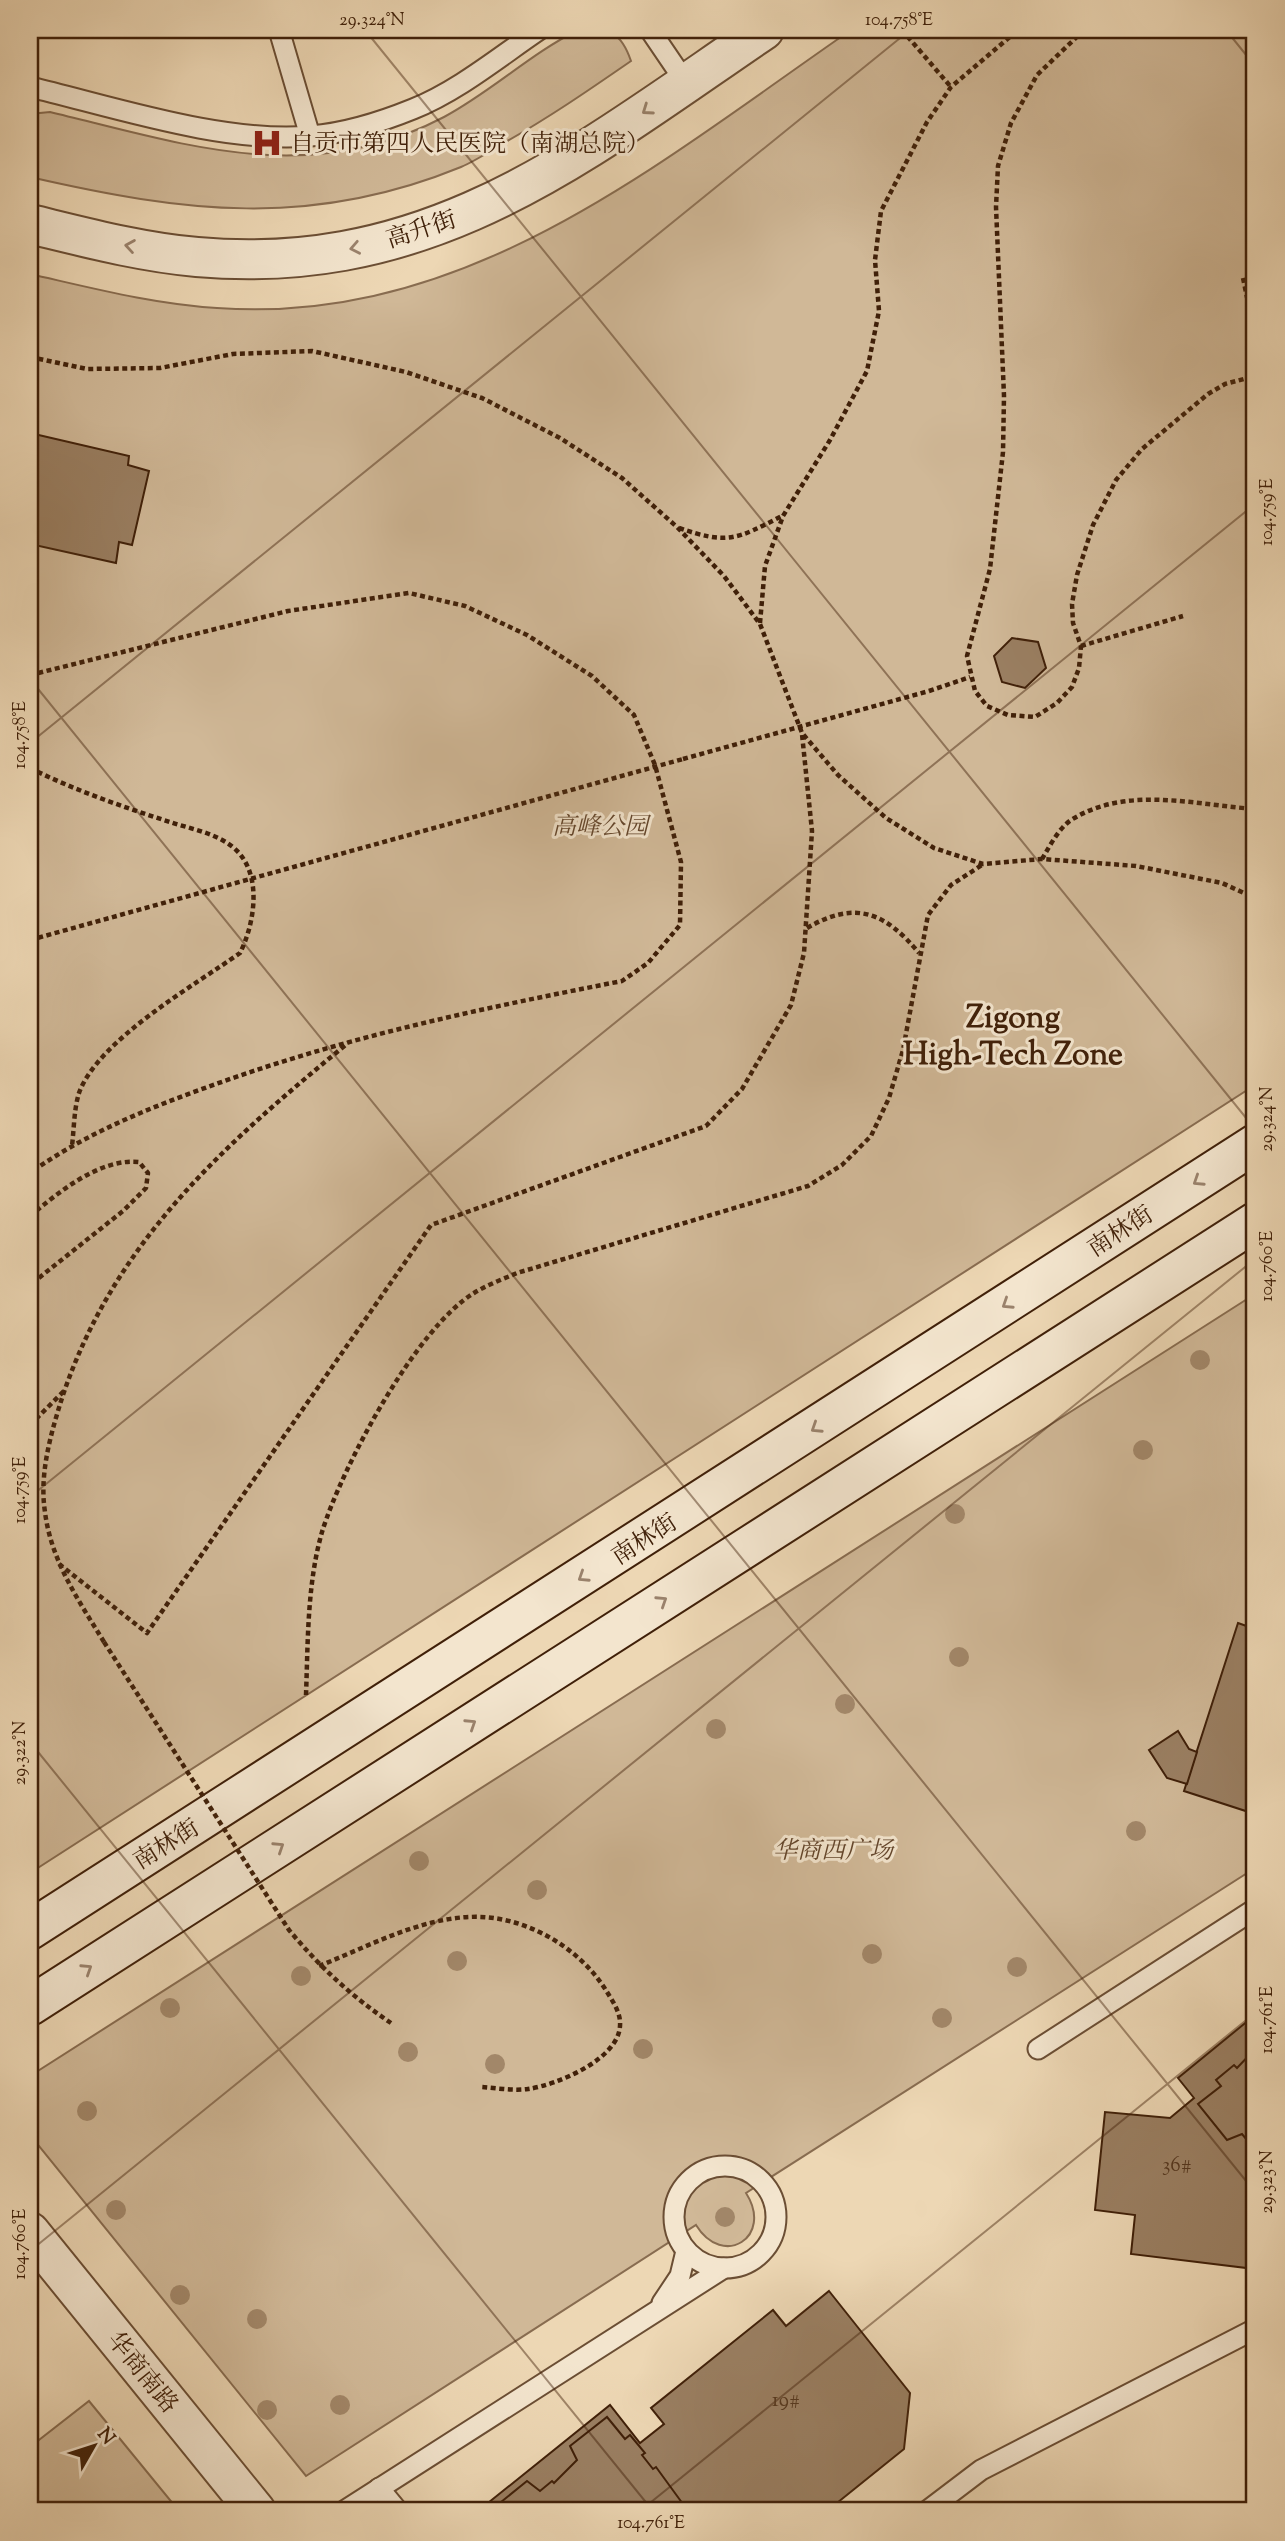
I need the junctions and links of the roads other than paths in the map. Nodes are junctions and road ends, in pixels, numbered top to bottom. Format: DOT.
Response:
graph roads {
  1 [pos="279,30"];
  2 [pos="539,30"];
  3 [pos="650,30"];
  4 [pos="764,30"];
  5 [pos="686,83"];
  6 [pos="30,87"];
  7 [pos="310,136"];
  8 [pos="30,224"];
  9 [pos="1255,1143"];
  10 [pos="1255,1222"];
  11 [pos="1255,1909"];
  12 [pos="30,1930"];
  13 [pos="30,2006"];
  14 [pos="1038,2049"];
  15 [pos="30,2232"];
  16 [pos="686,2251"];
  17 [pos="724,2268"];
  18 [pos="648,2317"];
  19 [pos="1255,2329"];
  20 [pos="379,2488"];
  21 [pos="257,2511"];
  22 [pos="344,2511"];
  23 [pos="398,2511"];
  24 [pos="927,2511"];
  1 -- 7 [label="lane"];
  2 -- 7 [label="lane"];
  3 -- 5 [label="lane"];
  4 -- 5 [label="main road, 高升街"];
  5 -- 8 [label="main road, 高升街, one-way"];
  6 -- 7 [label="lane"];
  9 -- 12 [label="main road, 南林街, one-way"];
  13 -- 10 [label="main road, one-way"];
  11 -- 14 [label="lane"];
  15 -- 21 [label="main road, 华商南路"];
  16 -- 17 [label="lane"];
  16 -- 17 [label="lane"];
  16 -- 18 [label="lane"];
  17 -- 18 [label="lane"];
  18 -- 20 [label="lane"];
  19 -- 24 [label="lane"];
  20 -- 22 [label="lane"];
  20 -- 23 [label="lane"];
}
